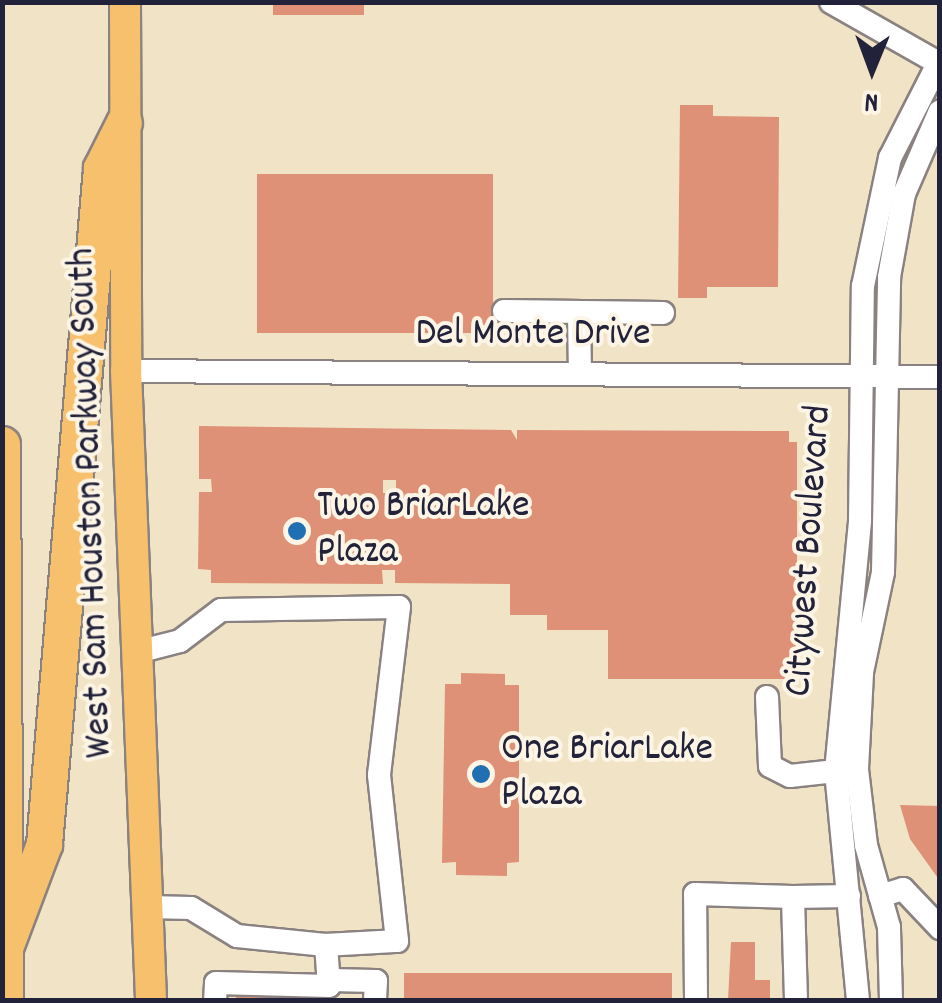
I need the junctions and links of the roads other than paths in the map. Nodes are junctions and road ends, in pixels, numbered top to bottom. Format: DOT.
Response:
graph roads {
  1 [pos="125,2"];
  2 [pos="832,2"];
  3 [pos="939,62"];
  4 [pos="940,110"];
  5 [pos="124,122"];
  6 [pos="504,311"];
  7 [pos="579,312"];
  8 [pos="663,312"];
  9 [pos="126,371"];
  10 [pos="580,374"];
  11 [pos="861,375"];
  12 [pos="889,376"];
  13 [pos="940,377"];
  14 [pos="2,444"];
  15 [pos="137,652"];
  16 [pos="767,697"];
  17 [pos="836,771"];
  18 [pos="850,896"];
  19 [pos="880,896"];
  20 [pos="794,897"];
  21 [pos="148,907"];
  22 [pos="940,928"];
  23 [pos="6,945"];
  24 [pos="326,945"];
  25 [pos="320,992"];
  26 [pos="5,1000"];
  27 [pos="151,1000"];
  28 [pos="216,1000"];
  29 [pos="376,1000"];
  30 [pos="696,1000"];
  31 [pos="796,1000"];
  32 [pos="858,1000"];
  33 [pos="891,1000"];
  1 -- 5 [label="main road, West Sam Houston Parkway South"];
  2 -- 3 [label="street"];
  3 -- 11 [label="street, Citywest Boulevard"];
  4 -- 12 [label="street, Citywest Boulevard"];
  5 -- 9 [label="main road, West Sam Houston Parkway South"];
  5 -- 23 [label="highway"];
  6 -- 7 [label="street"];
  7 -- 8 [label="street"];
  7 -- 10 [label="street"];
  9 -- 10 [label="street, Del Monte Drive"];
  9 -- 15 [label="main road, West Sam Houston Parkway South"];
  10 -- 11 [label="street, Del Monte Drive"];
  11 -- 12 [label="street, Del Monte Drive"];
  11 -- 17 [label="street, Citywest Boulevard"];
  12 -- 13 [label="street, Del Monte Drive"];
  12 -- 19 [label="street, Citywest Boulevard"];
  14 -- 23 [label="highway"];
  15 -- 21 [label="main road, West Sam Houston Parkway South"];
  15 -- 24 [label="street"];
  16 -- 17 [label="street"];
  17 -- 18 [label="street, Citywest Boulevard"];
  18 -- 20 [label="street"];
  18 -- 32 [label="street, Citywest Boulevard"];
  19 -- 22 [label="street"];
  19 -- 33 [label="street, Citywest Boulevard"];
  20 -- 30 [label="street"];
  20 -- 31 [label="street"];
  21 -- 24 [label="street"];
  21 -- 27 [label="main road, West Sam Houston Parkway South"];
  23 -- 26 [label="highway"];
  24 -- 25 [label="street"];
  25 -- 28 [label="street"];
  25 -- 29 [label="street"];
}
